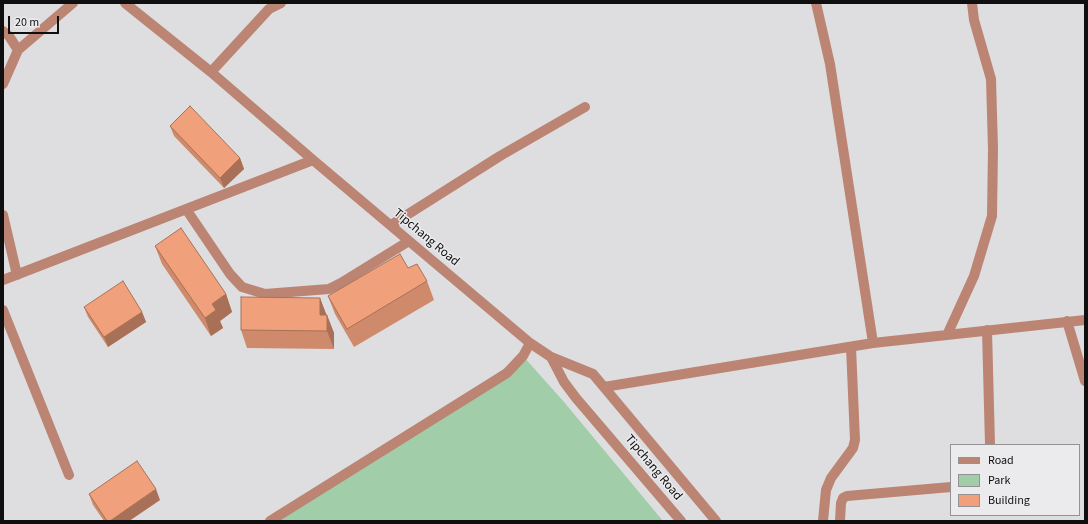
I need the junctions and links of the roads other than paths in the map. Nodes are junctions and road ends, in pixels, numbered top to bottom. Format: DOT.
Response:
graph roads {
  1 [pos="74,3"];
  2 [pos="125,3"];
  3 [pos="281,3"];
  4 [pos="816,3"];
  5 [pos="972,3"];
  6 [pos="3,31"];
  7 [pos="18,50"];
  8 [pos="210,72"];
  9 [pos="3,84"];
  10 [pos="585,107"];
  11 [pos="313,160"];
  12 [pos="186,209"];
  13 [pos="3,215"];
  14 [pos="391,225"];
  15 [pos="409,241"];
  16 [pos="17,275"];
  17 [pos="3,280"];
  18 [pos="3,310"];
  19 [pos="1085,320"];
  20 [pos="1067,321"];
  21 [pos="987,330"];
  22 [pos="947,335"];
  23 [pos="530,343"];
  24 [pos="873,343"];
  25 [pos="852,347"];
  26 [pos="551,357"];
  27 [pos="1085,382"];
  28 [pos="604,387"];
  29 [pos="990,444"];
  30 [pos="69,475"];
  31 [pos="950,487"];
  32 [pos="270,521"];
  33 [pos="680,521"];
  34 [pos="716,521"];
  35 [pos="823,521"];
  36 [pos="840,521"];
  1 -- 7 [label="street"];
  2 -- 8 [label="street, Tipchang Road"];
  3 -- 8 [label="street"];
  4 -- 24 [label="street"];
  5 -- 22 [label="street"];
  6 -- 7 [label="street"];
  7 -- 9 [label="street"];
  8 -- 11 [label="street, Tipchang Road"];
  10 -- 14 [label="street"];
  11 -- 12 [label="street"];
  11 -- 14 [label="street, Tipchang Road"];
  12 -- 15 [label="street"];
  12 -- 16 [label="street"];
  13 -- 16 [label="street"];
  14 -- 15 [label="street, Tipchang Road"];
  15 -- 23 [label="street, Tipchang Road"];
  16 -- 17 [label="street"];
  18 -- 30 [label="street"];
  19 -- 20 [label="street"];
  20 -- 21 [label="street"];
  20 -- 27 [label="street"];
  21 -- 22 [label="street"];
  21 -- 29 [label="street"];
  22 -- 24 [label="street"];
  23 -- 26 [label="street, Tipchang Road"];
  23 -- 32 [label="street"];
  24 -- 25 [label="street"];
  25 -- 28 [label="street"];
  25 -- 35 [label="street"];
  26 -- 28 [label="street"];
  26 -- 33 [label="street, Tipchang Road"];
  28 -- 34 [label="street"];
  31 -- 36 [label="street"];
}
